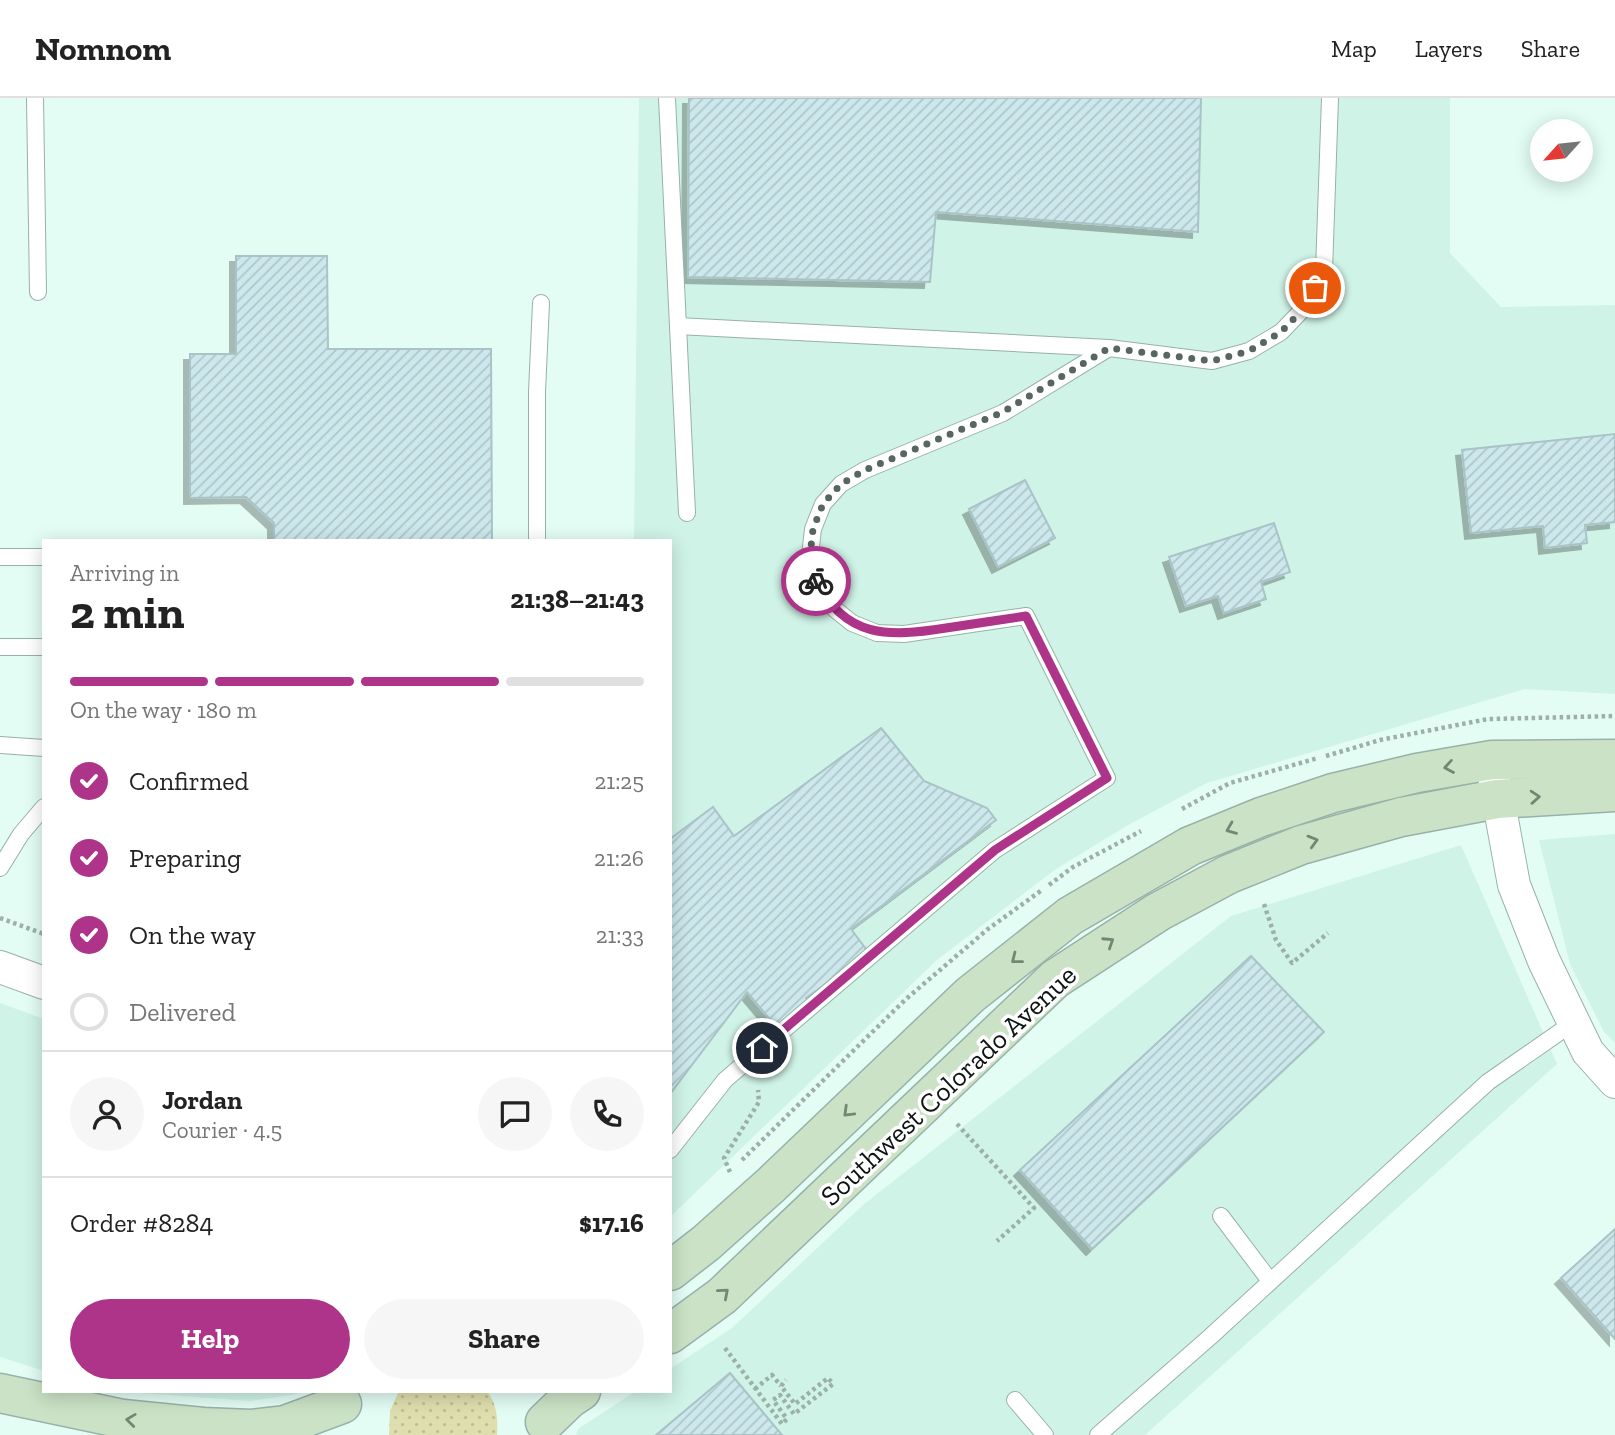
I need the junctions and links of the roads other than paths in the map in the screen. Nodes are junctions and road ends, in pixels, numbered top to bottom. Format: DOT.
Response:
graph roads {
  1 [pos="35,98"];
  2 [pos="667,98"];
  3 [pos="1330,98"];
  4 [pos="38,292"];
  5 [pos="541,303"];
  6 [pos="678,326"];
  7 [pos="1109,348"];
  8 [pos="687,513"];
  9 [pos="537,539"];
  10 [pos="0,557"];
  11 [pos="42,557"];
  12 [pos="0,647"];
  13 [pos="42,647"];
  14 [pos="0,745"];
  15 [pos="42,748"];
  16 [pos="1615,759"];
  17 [pos="1492,760"];
  18 [pos="1615,792"];
  19 [pos="1497,799"];
  20 [pos="42,809"];
  21 [pos="0,869"];
  22 [pos="0,967"];
  23 [pos="42,983"];
  24 [pos="1574,1022"];
  25 [pos="1615,1082"];
  26 [pos="672,1147"];
  27 [pos="1221,1216"];
  28 [pos="672,1269"];
  29 [pos="1270,1281"];
  30 [pos="672,1333"];
  31 [pos="0,1393"];
  32 [pos="578,1393"];
  33 [pos="1015,1399"];
  34 [pos="343,1410"];
  35 [pos="542,1416"];
  36 [pos="1045,1435"];
  37 [pos="1098,1435"];
  1 -- 4 [label="lane"];
  2 -- 6 [label="lane"];
  3 -- 7 [label="lane"];
  5 -- 9 [label="lane"];
  6 -- 7 [label="lane"];
  6 -- 8 [label="lane"];
  7 -- 26 [label="lane"];
  10 -- 11 [label="lane"];
  12 -- 13 [label="lane"];
  14 -- 15 [label="lane"];
  16 -- 17 [label="main road, Southwest Colorado Avenue"];
  17 -- 19 [label="street"];
  17 -- 28 [label="main road, Southwest Colorado Avenue, one-way"];
  19 -- 18 [label="main road, Southwest Colorado Avenue, one-way"];
  19 -- 24 [label="street"];
  30 -- 19 [label="main road, Southwest Colorado Avenue, one-way"];
  20 -- 21 [label="lane"];
  22 -- 23 [label="street"];
  24 -- 25 [label="street"];
  24 -- 29 [label="lane"];
  27 -- 29 [label="lane"];
  29 -- 37 [label="lane"];
  34 -- 31 [label="main road, one-way"];
  32 -- 35 [label="main road"];
  33 -- 36 [label="lane"];
}
